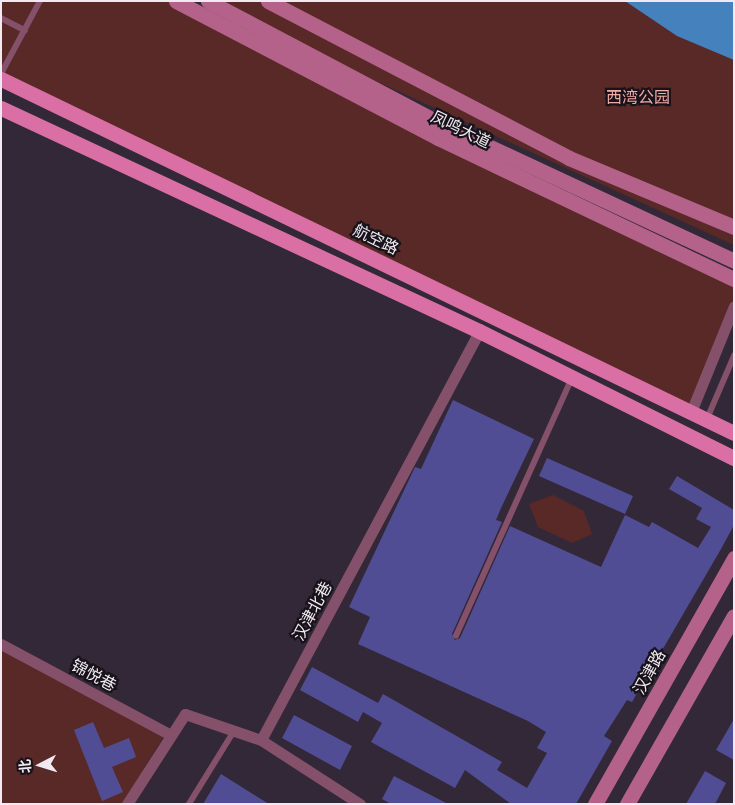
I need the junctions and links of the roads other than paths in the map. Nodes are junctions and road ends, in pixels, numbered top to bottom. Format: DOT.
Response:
graph roads {
  1 [pos="40,1"];
  2 [pos="176,1"];
  3 [pos="208,1"];
  4 [pos="268,1"];
  5 [pos="1,18"];
  6 [pos="25,30"];
  7 [pos="1,74"];
  8 [pos="1,79"];
  9 [pos="1,108"];
  10 [pos="734,227"];
  11 [pos="734,261"];
  12 [pos="734,279"];
  13 [pos="734,306"];
  14 [pos="479,331"];
  15 [pos="734,356"];
  16 [pos="572,378"];
  17 [pos="691,412"];
  18 [pos="707,420"];
  19 [pos="734,433"];
  20 [pos="728,455"];
  21 [pos="734,464"];
  22 [pos="734,558"];
  23 [pos="734,616"];
  24 [pos="456,636"];
  25 [pos="1,644"];
  26 [pos="234,731"];
  27 [pos="171,736"];
  28 [pos="261,740"];
  29 [pos="127,804"];
  30 [pos="189,804"];
  31 [pos="360,804"];
  32 [pos="595,804"];
  33 [pos="627,804"];
  1 -- 6 [label="lane"];
  2 -- 12 [label="main road, 凤鸣大道"];
  3 -- 11 [label="main road, 凤鸣大道"];
  4 -- 10 [label="main road"];
  5 -- 6 [label="lane"];
  6 -- 7 [label="lane"];
  8 -- 17 [label="main road, 航空路"];
  9 -- 14 [label="main road"];
  13 -- 17 [label="street"];
  14 -- 16 [label="main road"];
  14 -- 28 [label="street, 汉津北巷"];
  15 -- 18 [label="lane"];
  16 -- 20 [label="main road"];
  16 -- 24 [label="lane"];
  17 -- 18 [label="main road, 航空路"];
  18 -- 19 [label="main road, 航空路"];
  20 -- 21 [label="main road"];
  22 -- 32 [label="main road, 汉津路"];
  23 -- 33 [label="main road"];
  25 -- 27 [label="street, 锦悦巷"];
  26 -- 27 [label="street"];
  26 -- 28 [label="street"];
  26 -- 30 [label="lane"];
  27 -- 29 [label="street"];
  28 -- 31 [label="street"];
}
